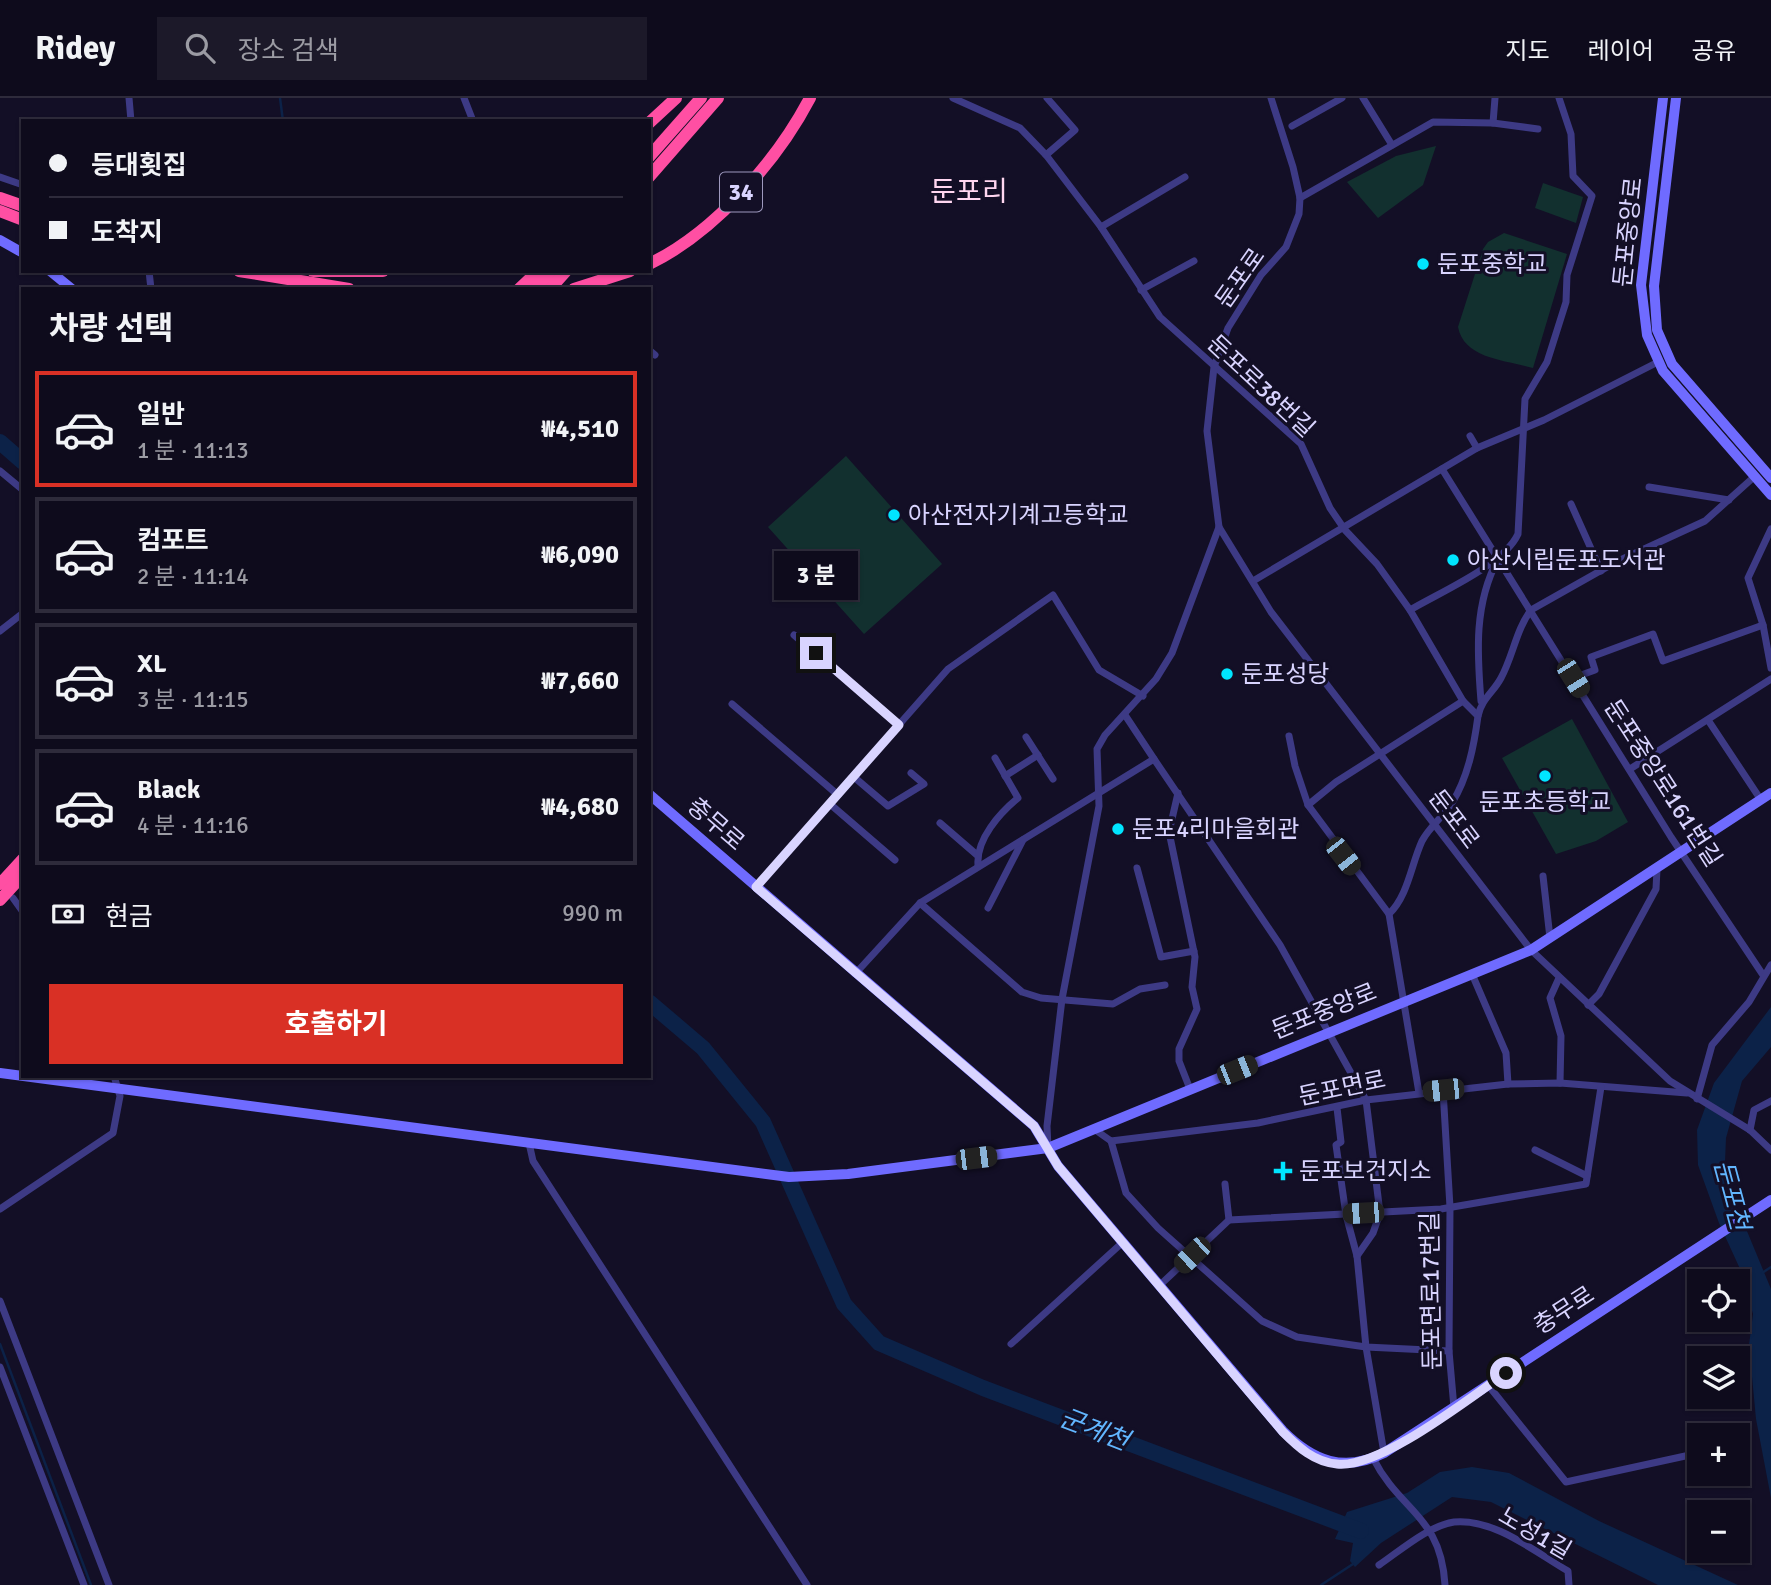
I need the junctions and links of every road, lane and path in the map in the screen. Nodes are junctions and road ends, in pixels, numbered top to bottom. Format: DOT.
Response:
graph roads {
  1 [pos="129,98"];
  2 [pos="464,98"];
  3 [pos="676,98"];
  4 [pos="701,98"];
  5 [pos="718,98"];
  6 [pos="810,98"];
  7 [pos="953,98"];
  8 [pos="1047,98"];
  9 [pos="1271,98"];
  10 [pos="1342,98"];
  11 [pos="1363,98"];
  12 [pos="1495,98"];
  13 [pos="1559,98"];
  14 [pos="1663,98"];
  15 [pos="1676,98"];
  16 [pos="131,119"];
  17 [pos="472,119"];
  18 [pos="651,120"];
  19 [pos="1493,123"];
  20 [pos="1292,126"];
  21 [pos="1538,129"];
  22 [pos="1392,145"];
  23 [pos="651,155"];
  24 [pos="1046,155"];
  25 [pos="651,175"];
  26 [pos="0,177"];
  27 [pos="1185,177"];
  28 [pos="21,184"];
  29 [pos="0,198"];
  30 [pos="1300,198"];
  31 [pos="21,205"];
  32 [pos="0,211"];
  33 [pos="21,219"];
  34 [pos="1101,227"];
  35 [pos="0,240"];
  36 [pos="21,252"];
  37 [pos="1194,261"];
  38 [pos="651,263"];
  39 [pos="52,273"];
  40 [pos="251,273"];
  41 [pos="624,273"];
  42 [pos="544,276"];
  43 [pos="70,287"];
  44 [pos="337,287"];
  45 [pos="523,287"];
  46 [pos="580,287"];
  47 [pos="1141,290"];
  48 [pos="1658,362"];
  49 [pos="1214,367"];
  50 [pos="1524,428"];
  51 [pos="1470,436"];
  52 [pos="1477,448"];
  53 [pos="1442,469"];
  54 [pos="0,471"];
  55 [pos="1755,476"];
  56 [pos="1771,478"];
  57 [pos="1649,487"];
  58 [pos="21,489"];
  59 [pos="1771,495"];
  60 [pos="1728,500"];
  61 [pos="1571,504"];
  62 [pos="1219,527"];
  63 [pos="1343,528"];
  64 [pos="1771,529"];
  65 [pos="1499,557"];
  66 [pos="1601,571"];
  67 [pos="1254,581"];
  68 [pos="1410,610"];
  69 [pos="1531,610"];
  70 [pos="21,615"];
  71 [pos="1763,625"];
  72 [pos="0,631"];
  73 [pos="794,635"];
  74 [pos="1771,668"];
  75 [pos="1573,678"];
  76 [pos="1771,679"];
  77 [pos="1143,696"];
  78 [pos="1463,701"];
  79 [pos="1481,701"];
  80 [pos="732,704"];
  81 [pos="1125,715"];
  82 [pos="1478,716"];
  83 [pos="1708,720"];
  84 [pos="899,725"];
  85 [pos="1289,736"];
  86 [pos="1026,737"];
  87 [pos="1038,755"];
  88 [pos="1381,756"];
  89 [pos="995,758"];
  90 [pos="1154,759"];
  91 [pos="1630,769"];
  92 [pos="911,773"];
  93 [pos="1005,776"];
  94 [pos="854,777"];
  95 [pos="1053,779"];
  96 [pos="1100,793"];
  97 [pos="1178,793"];
  98 [pos="1771,793"];
  99 [pos="838,795"];
  100 [pos="651,796"];
  101 [pos="1761,800"];
  102 [pos="830,804"];
  103 [pos="1308,805"];
  104 [pos="1433,822"];
  105 [pos="940,823"];
  106 [pos="1025,837"];
  107 [pos="1683,853"];
  108 [pos="977,855"];
  109 [pos="895,860"];
  110 [pos="21,861"];
  111 [pos="978,865"];
  112 [pos="1137,868"];
  113 [pos="1657,869"];
  114 [pos="1543,876"];
  115 [pos="21,878"];
  116 [pos="0,884"];
  117 [pos="756,887"];
  118 [pos="6,899"];
  119 [pos="920,903"];
  120 [pos="988,908"];
  121 [pos="21,910"];
  122 [pos="1389,914"];
  123 [pos="1550,938"];
  124 [pos="1531,950"];
  125 [pos="1194,951"];
  126 [pos="1771,965"];
  127 [pos="1472,974"];
  128 [pos="855,975"];
  129 [pos="1763,975"];
  130 [pos="1559,978"];
  131 [pos="1165,985"];
  132 [pos="1062,999"];
  133 [pos="1405,1001"];
  134 [pos="1588,1005"];
  135 [pos="1330,1031"];
  136 [pos="0,1073"];
  137 [pos="21,1075"];
  138 [pos="64,1078"];
  139 [pos="115,1082"];
  140 [pos="1560,1083"];
  141 [pos="1508,1084"];
  142 [pos="1601,1087"];
  143 [pos="1190,1089"];
  144 [pos="1443,1090"];
  145 [pos="1419,1093"];
  146 [pos="1687,1093"];
  147 [pos="1366,1100"];
  148 [pos="1699,1100"];
  149 [pos="1771,1101"];
  150 [pos="1337,1108"];
  151 [pos="1747,1128"];
  152 [pos="1094,1129"];
  153 [pos="1111,1141"];
  154 [pos="529,1143"];
  155 [pos="1048,1148"];
  156 [pos="1535,1150"];
  157 [pos="1771,1150"];
  158 [pos="1587,1176"];
  159 [pos="1224,1184"];
  160 [pos="1771,1200"];
  161 [pos="1450,1207"];
  162 [pos="0,1209"];
  163 [pos="1380,1213"];
  164 [pos="1346,1214"];
  165 [pos="1229,1220"];
  166 [pos="1123,1242"];
  167 [pos="1192,1255"];
  168 [pos="1357,1256"];
  169 [pos="1159,1286"];
  170 [pos="0,1301"];
  171 [pos="1011,1344"];
  172 [pos="1366,1346"];
  173 [pos="1449,1351"];
  174 [pos="0,1367"];
  175 [pos="1488,1385"];
  176 [pos="1454,1408"];
  177 [pos="1378,1456"];
  178 [pos="1687,1456"];
  179 [pos="1429,1527"];
  180 [pos="1379,1565"];
  181 [pos="84,1585"];
  182 [pos="109,1585"];
  183 [pos="807,1585"];
  184 [pos="1445,1585"];
  185 [pos="1569,1585"];
  1 -- 16 [label="street"];
  2 -- 17 [label="street"];
  3 -- 18 [label="highway"];
  4 -- 23 [label="highway"];
  5 -- 25 [label="highway"];
  6 -- 38 [label="highway, 34"];
  7 -- 24 [label="street, 둔포로38번길"];
  8 -- 24 [label="street"];
  9 -- 30 [label="street, 둔포로"];
  10 -- 20 [label="street"];
  11 -- 22 [label="street"];
  12 -- 19 [label="street"];
  13 -- 50 [label="street"];
  14 -- 48 [label="street, 둔포중앙로"];
  15 -- 56 [label="street, 둔포중앙로"];
  19 -- 21 [label="street"];
  19 -- 22 [label="street"];
  22 -- 30 [label="street"];
  24 -- 34 [label="street, 둔포로38번길"];
  26 -- 28 [label="street"];
  27 -- 34 [label="street"];
  29 -- 31 [label="highway"];
  30 -- 49 [label="street, 둔포로"];
  32 -- 33 [label="highway"];
  34 -- 47 [label="street, 둔포로38번길"];
  35 -- 36 [label="street"];
  37 -- 47 [label="street"];
  39 -- 43 [label="street"];
  40 -- 44 [label="highway"];
  41 -- 46 [label="highway"];
  42 -- 45 [label="highway"];
  47 -- 49 [label="street, 둔포로38번길"];
  48 -- 50 [label="street"];
  48 -- 55 [label="street, 둔포중앙로"];
  49 -- 62 [label="street, 둔포로"];
  49 -- 63 [label="street, 둔포로38번길"];
  50 -- 52 [label="street"];
  50 -- 65 [label="street"];
  51 -- 52 [label="street"];
  52 -- 53 [label="street"];
  53 -- 63 [label="street"];
  53 -- 65 [label="street, 둔포중앙로161번길"];
  54 -- 58 [label="street"];
  55 -- 59 [label="street, 둔포중앙로"];
  55 -- 60 [label="street"];
  57 -- 60 [label="street"];
  60 -- 66 [label="street"];
  61 -- 66 [label="street"];
  62 -- 67 [label="street, 둔포로"];
  62 -- 77 [label="street, 둔포로"];
  63 -- 67 [label="street"];
  63 -- 68 [label="street, 둔포로38번길"];
  64 -- 71 [label="street"];
  65 -- 68 [label="street"];
  65 -- 69 [label="street, 둔포중앙로161번길"];
  65 -- 79 [label="street"];
  66 -- 69 [label="street"];
  67 -- 88 [label="street, 둔포로"];
  68 -- 78 [label="street, 둔포로38번길"];
  69 -- 75 [label="street, 둔포중앙로161번길"];
  69 -- 79 [label="street"];
  70 -- 72 [label="street"];
  71 -- 74 [label="street"];
  71 -- 75 [label="street"];
  73 -- 84 [label="street"];
  75 -- 91 [label="street, 둔포중앙로161번길"];
  76 -- 83 [label="street"];
  77 -- 81 [label="street, 둔포로"];
  77 -- 84 [label="street"];
  78 -- 82 [label="street, 둔포로38번길"];
  78 -- 88 [label="street"];
  79 -- 82 [label="street"];
  80 -- 99 [label="street"];
  81 -- 90 [label="street"];
  81 -- 96 [label="street, 둔포로"];
  82 -- 104 [label="street"];
  83 -- 91 [label="street"];
  83 -- 101 [label="street"];
  84 -- 94 [label="street"];
  85 -- 103 [label="street"];
  86 -- 87 [label="street"];
  87 -- 93 [label="street"];
  87 -- 95 [label="street"];
  88 -- 103 [label="street"];
  88 -- 104 [label="street, 둔포로"];
  89 -- 93 [label="street"];
  90 -- 96 [label="street"];
  90 -- 97 [label="street"];
  91 -- 107 [label="street, 둔포중앙로161번길"];
  92 -- 94 [label="street"];
  93 -- 108 [label="street"];
  94 -- 99 [label="street"];
  96 -- 106 [label="street"];
  96 -- 132 [label="street, 둔포로"];
  97 -- 125 [label="street"];
  97 -- 135 [label="street"];
  98 -- 101 [label="street, 둔포중앙로"];
  99 -- 102 [label="street"];
  100 -- 117 [label="street, 충무로"];
  101 -- 107 [label="street, 둔포중앙로"];
  102 -- 109 [label="street"];
  102 -- 117 [label="street"];
  103 -- 122 [label="street"];
  104 -- 122 [label="street"];
  104 -- 124 [label="street, 둔포로"];
  105 -- 108 [label="street"];
  106 -- 111 [label="street"];
  106 -- 120 [label="street"];
  107 -- 113 [label="street, 둔포중앙로"];
  107 -- 129 [label="street, 둔포중앙로161번길"];
  108 -- 111 [label="street"];
  110 -- 116 [label="highway"];
  111 -- 119 [label="street"];
  112 -- 125 [label="street"];
  113 -- 123 [label="street, 둔포중앙로"];
  113 -- 134 [label="street"];
  114 -- 123 [label="street"];
  115 -- 118 [label="highway"];
  117 -- 128 [label="street, 충무로"];
  118 -- 121 [label="street"];
  119 -- 128 [label="street"];
  119 -- 132 [label="street"];
  122 -- 133 [label="street"];
  123 -- 124 [label="street, 둔포중앙로"];
  124 -- 127 [label="street, 둔포중앙로"];
  124 -- 130 [label="street, 둔포로"];
  125 -- 143 [label="street"];
  126 -- 129 [label="street"];
  127 -- 133 [label="street, 둔포중앙로"];
  127 -- 141 [label="street"];
  128 -- 155 [label="street, 충무로"];
  129 -- 148 [label="street"];
  130 -- 134 [label="street, 둔포로"];
  130 -- 140 [label="street"];
  131 -- 132 [label="street"];
  132 -- 155 [label="street, 둔포로"];
  133 -- 135 [label="street, 둔포중앙로"];
  133 -- 145 [label="street"];
  134 -- 146 [label="street, 둔포로"];
  135 -- 143 [label="street, 둔포중앙로"];
  135 -- 147 [label="street"];
  136 -- 137 [label="street, 둔포중앙로"];
  138 -- 139 [label="street, 둔포중앙로"];
  139 -- 154 [label="street, 둔포중앙로"];
  139 -- 162 [label="street"];
  140 -- 141 [label="street, 둔포면로"];
  140 -- 142 [label="street, 둔포면로"];
  141 -- 144 [label="street, 둔포면로"];
  142 -- 146 [label="street, 둔포면로"];
  142 -- 158 [label="street"];
  143 -- 152 [label="street, 둔포중앙로"];
  144 -- 145 [label="street, 둔포면로"];
  144 -- 161 [label="street, 둔포면로17번길"];
  145 -- 147 [label="street, 둔포면로"];
  146 -- 148 [label="street, 둔포로"];
  147 -- 150 [label="street, 둔포면로"];
  147 -- 163 [label="street"];
  148 -- 151 [label="street, 둔포로"];
  149 -- 151 [label="street"];
  150 -- 153 [label="street, 둔포면로"];
  150 -- 164 [label="street"];
  151 -- 157 [label="street, 둔포로"];
  152 -- 153 [label="street"];
  152 -- 155 [label="street, 둔포중앙로"];
  153 -- 167 [label="street"];
  154 -- 155 [label="street, 둔포중앙로"];
  154 -- 183 [label="street"];
  155 -- 166 [label="street, 충무로"];
  156 -- 158 [label="street"];
  158 -- 161 [label="street"];
  159 -- 165 [label="street"];
  160 -- 175 [label="street, 충무로"];
  161 -- 163 [label="street"];
  161 -- 173 [label="street, 둔포면로17번길"];
  163 -- 164 [label="street"];
  163 -- 168 [label="street"];
  164 -- 165 [label="street"];
  164 -- 168 [label="street"];
  165 -- 167 [label="street"];
  166 -- 169 [label="street, 충무로"];
  166 -- 171 [label="street"];
  167 -- 169 [label="street"];
  167 -- 172 [label="street"];
  168 -- 172 [label="street"];
  169 -- 177 [label="street, 충무로"];
  170 -- 182 [label="street"];
  172 -- 173 [label="street"];
  172 -- 177 [label="street"];
  173 -- 176 [label="street, 둔포면로17번길"];
  174 -- 181 [label="street"];
  175 -- 176 [label="street, 충무로"];
  175 -- 178 [label="street"];
  176 -- 177 [label="street, 충무로"];
  177 -- 179 [label="street"];
  179 -- 180 [label="street, 노성1길"];
  179 -- 184 [label="street"];
  179 -- 185 [label="street, 노성1길"];
}
